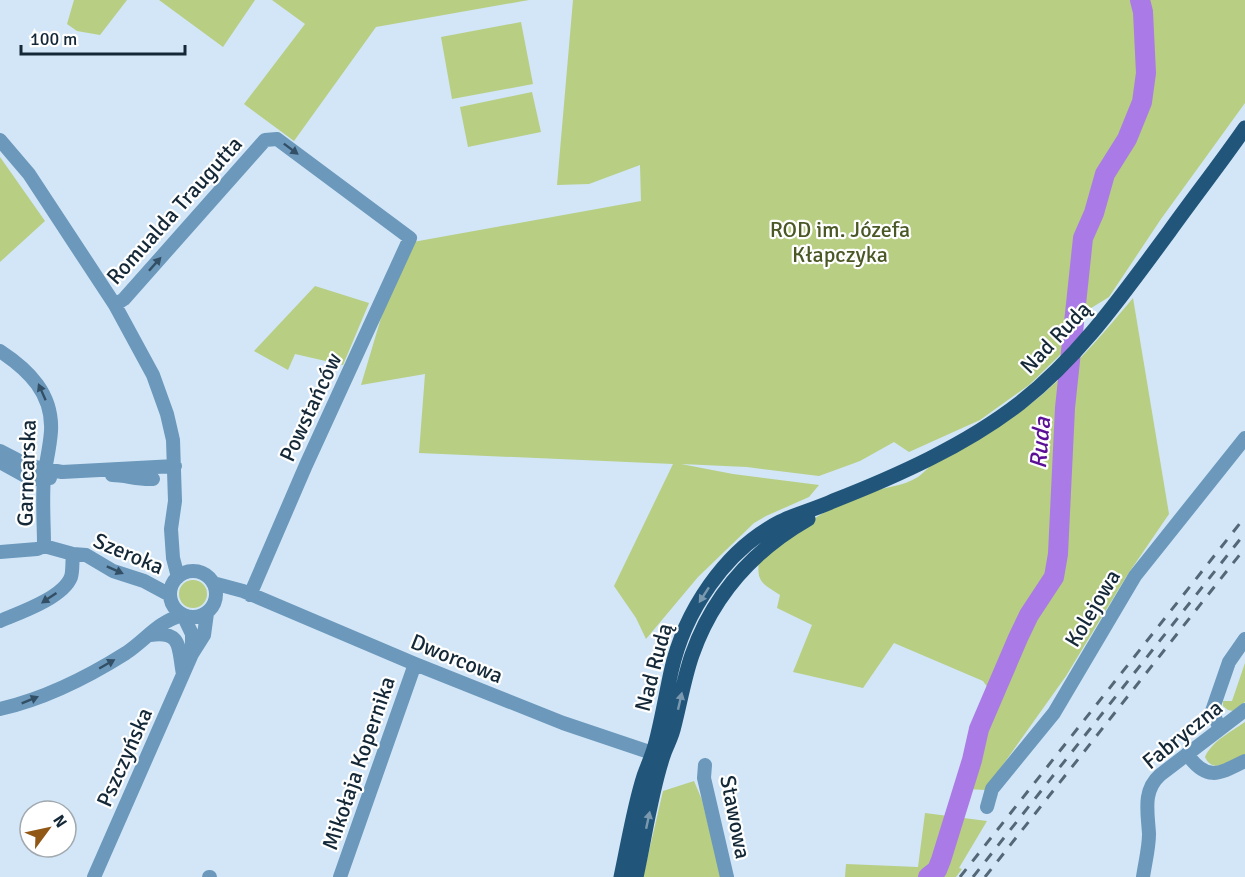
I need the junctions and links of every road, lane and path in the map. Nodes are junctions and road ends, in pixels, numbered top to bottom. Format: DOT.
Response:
graph roads {
  1 [pos="1245,128"];
  2 [pos="0,140"];
  3 [pos="410,238"];
  4 [pos="114,305"];
  5 [pos="0,351"];
  6 [pos="1245,438"];
  7 [pos="0,451"];
  8 [pos="0,462"];
  9 [pos="175,466"];
  10 [pos="45,474"];
  11 [pos="153,479"];
  12 [pos="44,546"];
  13 [pos="0,552"];
  14 [pos="73,554"];
  15 [pos="184,574"];
  16 [pos="213,583"];
  17 [pos="244,592"];
  18 [pos="170,595"];
  19 [pos="215,601"];
  20 [pos="207,613"];
  21 [pos="183,615"];
  22 [pos="0,621"];
  23 [pos="150,635"];
  24 [pos="1245,639"];
  25 [pos="192,654"];
  26 [pos="415,664"];
  27 [pos="183,674"];
  28 [pos="0,709"];
  29 [pos="1245,710"];
  30 [pos="1220,729"];
  31 [pos="1187,754"];
  32 [pos="658,756"];
  33 [pos="1245,761"];
  34 [pos="705,765"];
  35 [pos="987,807"];
  36 [pos="94,877"];
  37 [pos="340,877"];
  38 [pos="621,877"];
  39 [pos="636,877"];
  40 [pos="727,877"];
  41 [pos="1143,877"];
  1 -- 32 [label="main road, Nad Rudą"];
  2 -- 4 [label="street"];
  4 -- 3 [label="street, Romualda Traugutta, one-way"];
  3 -- 17 [label="street, Powstańców"];
  4 -- 9 [label="street"];
  10 -- 5 [label="street, Garncarska, one-way"];
  6 -- 35 [label="street, Kolejowa"];
  7 -- 10 [label="street"];
  8 -- 10 [label="street"];
  9 -- 10 [label="street"];
  9 -- 15 [label="street"];
  10 -- 11 [label="street"];
  10 -- 12 [label="street, Garncarska"];
  12 -- 13 [label="street, Szeroka"];
  12 -- 14 [label="street, Szeroka"];
  14 -- 18 [label="street, Szeroka, one-way"];
  14 -- 22 [label="street, one-way"];
  15 -- 16 [label="street"];
  15 -- 18 [label="street"];
  16 -- 17 [label="street, Dworcowa"];
  16 -- 19 [label="street"];
  17 -- 19 [label="street"];
  17 -- 26 [label="street, Dworcowa"];
  18 -- 21 [label="street"];
  19 -- 20 [label="street"];
  20 -- 21 [label="street"];
  20 -- 25 [label="street, Pszczyńska"];
  21 -- 23 [label="street"];
  21 -- 25 [label="street"];
  23 -- 27 [label="street"];
  28 -- 23 [label="street, one-way"];
  24 -- 30 [label="street"];
  25 -- 27 [label="street, Pszczyńska"];
  26 -- 32 [label="street, Dworcowa"];
  26 -- 37 [label="street, Mikołaja Kopernika"];
  27 -- 36 [label="street, Pszczyńska"];
  29 -- 30 [label="street, Fabryczna"];
  30 -- 31 [label="street, Fabryczna"];
  31 -- 33 [label="street"];
  31 -- 41 [label="street, Fabryczna"];
  32 -- 38 [label="main road, Nad Rudą"];
  39 -- 32 [label="main road, Nad Rudą, one-way"];
  34 -- 40 [label="street, Stawowa"];
}
